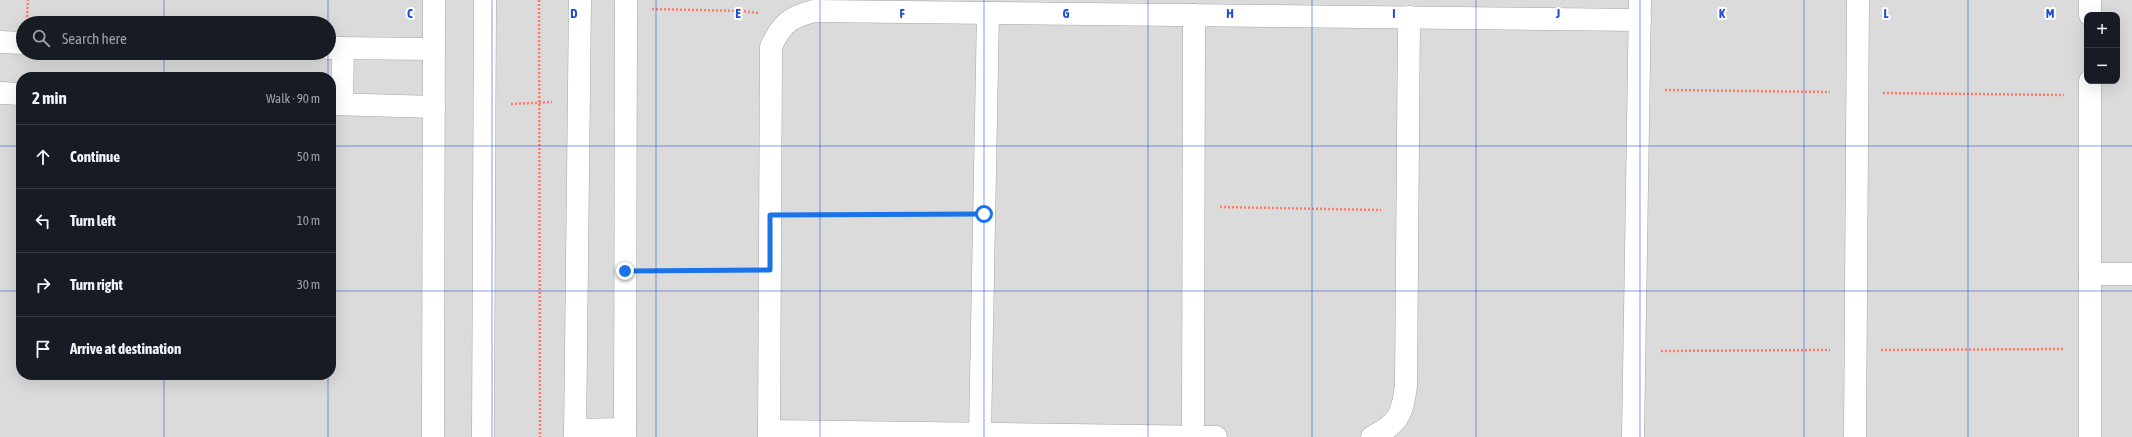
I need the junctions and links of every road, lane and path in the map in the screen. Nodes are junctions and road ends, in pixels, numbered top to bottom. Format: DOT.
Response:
graph roads {
  1 [pos="28,0"];
  2 [pos="434,0"];
  3 [pos="485,0"];
  4 [pos="539,0"];
  5 [pos="580,0"];
  6 [pos="1858,0"];
  7 [pos="2090,0"];
  8 [pos="626,4"];
  9 [pos="1640,10"];
  10 [pos="2090,12"];
  11 [pos="988,13"];
  12 [pos="1194,15"];
  13 [pos="27,16"];
  14 [pos="1409,17"];
  15 [pos="787,22"];
  16 [pos="0,42"];
  17 [pos="16,43"];
  18 [pos="336,48"];
  19 [pos="434,49"];
  20 [pos="2090,84"];
  21 [pos="0,93"];
  22 [pos="16,94"];
  23 [pos="579,101"];
  24 [pos="539,103"];
  25 [pos="337,104"];
  26 [pos="485,105"];
  27 [pos="434,107"];
  28 [pos="1194,206"];
  29 [pos="1408,210"];
  30 [pos="984,214"];
  31 [pos="770,215"];
  32 [pos="770,270"];
  33 [pos="625,271"];
  34 [pos="2090,274"];
  35 [pos="2132,274"];
  36 [pos="575,433"];
  37 [pos="625,433"];
  38 [pos="769,434"];
  39 [pos="980,434"];
  40 [pos="433,437"];
  41 [pos="483,437"];
  42 [pos="540,437"];
  43 [pos="1193,437"];
  44 [pos="1216,437"];
  45 [pos="1372,437"];
  46 [pos="1633,437"];
  47 [pos="1855,437"];
  48 [pos="2090,437"];
  1 -- 13 [label="path"];
  2 -- 19 [label="street"];
  3 -- 26 [label="street"];
  4 -- 24 [label="path"];
  5 -- 23 [label="street"];
  6 -- 47 [label="street"];
  7 -- 10 [label="street"];
  8 -- 15 [label="path"];
  8 -- 33 [label="street"];
  9 -- 14 [label="street"];
  9 -- 46 [label="street"];
  11 -- 12 [label="street"];
  11 -- 15 [label="street"];
  11 -- 30 [label="street"];
  12 -- 14 [label="street"];
  12 -- 28 [label="street"];
  14 -- 29 [label="street"];
  15 -- 31 [label="street"];
  16 -- 17 [label="street"];
  18 -- 19 [label="street"];
  18 -- 25 [label="street"];
  19 -- 27 [label="street"];
  20 -- 34 [label="street"];
  21 -- 22 [label="street"];
  23 -- 24 [label="path"];
  23 -- 36 [label="street"];
  24 -- 26 [label="path"];
  24 -- 42 [label="path"];
  25 -- 27 [label="street"];
  26 -- 41 [label="street"];
  27 -- 40 [label="street"];
  28 -- 29 [label="path"];
  28 -- 43 [label="street"];
  29 -- 45 [label="street"];
  30 -- 31 [label="path"];
  30 -- 39 [label="street"];
  31 -- 32 [label="street"];
  32 -- 33 [label="path"];
  32 -- 38 [label="street"];
  33 -- 37 [label="street"];
  34 -- 35 [label="street"];
  34 -- 48 [label="street"];
  36 -- 37 [label="street"];
  38 -- 39 [label="street"];
  39 -- 43 [label="street"];
  43 -- 44 [label="street"];
}
